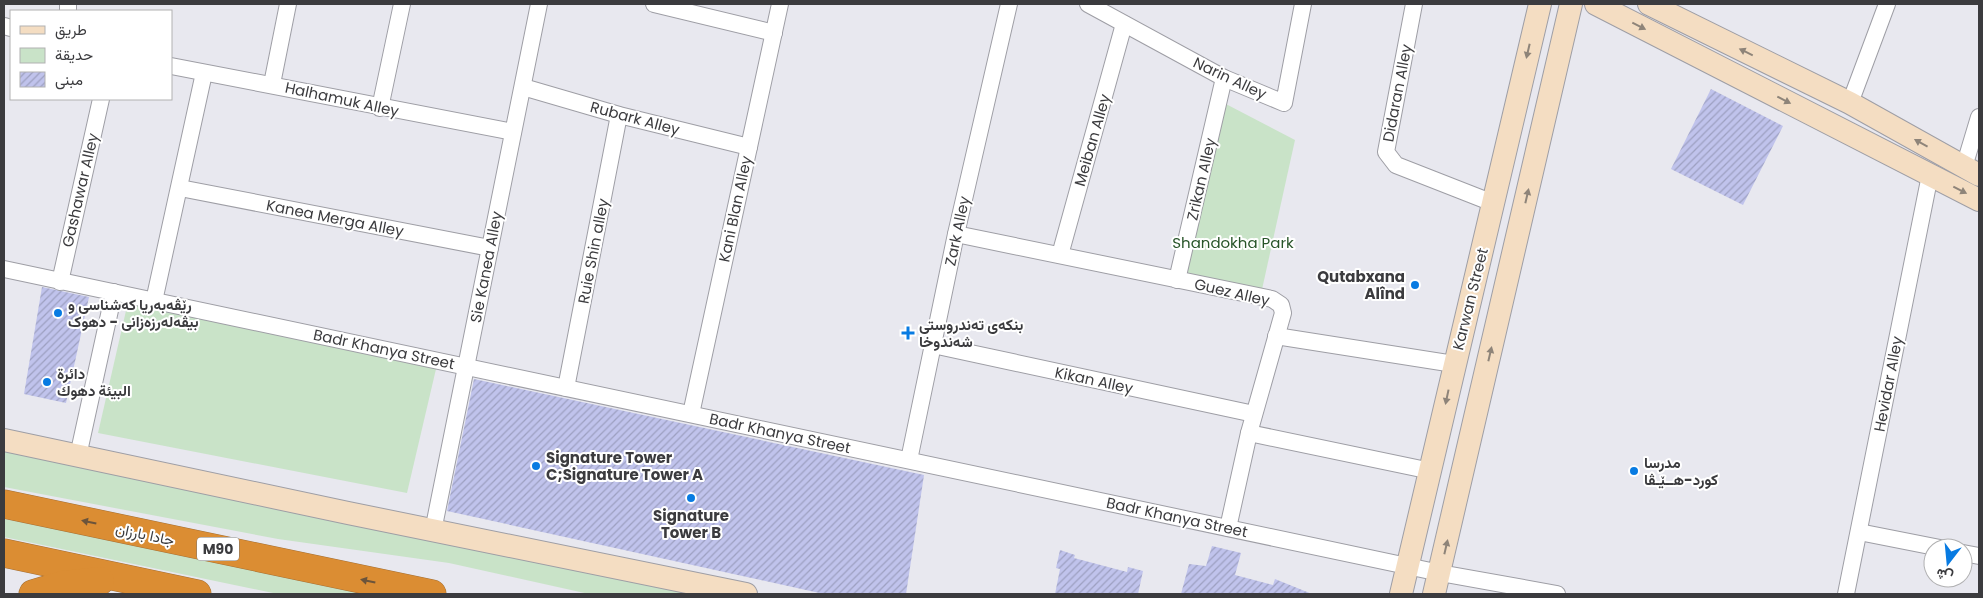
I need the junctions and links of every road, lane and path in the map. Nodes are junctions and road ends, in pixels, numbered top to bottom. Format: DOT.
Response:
graph roads {
  1 [pos="288,4"];
  2 [pos="402,4"];
  3 [pos="539,4"];
  4 [pos="654,4"];
  5 [pos="780,4"];
  6 [pos="1009,4"];
  7 [pos="1088,4"];
  8 [pos="1303,4"];
  9 [pos="1414,4"];
  10 [pos="1540,4"];
  11 [pos="1571,4"];
  12 [pos="1596,4"];
  13 [pos="1649,4"];
  14 [pos="1887,4"];
  15 [pos="1124,24"];
  16 [pos="774,33"];
  17 [pos="172,66"];
  18 [pos="204,73"];
  19 [pos="1224,78"];
  20 [pos="272,84"];
  21 [pos="522,87"];
  22 [pos="101,100"];
  23 [pos="1850,103"];
  24 [pos="380,108"];
  25 [pos="619,114"];
  26 [pos="1979,117"];
  27 [pos="513,132"];
  28 [pos="749,147"];
  29 [pos="1972,171"];
  30 [pos="1930,175"];
  31 [pos="180,188"];
  32 [pos="1979,200"];
  33 [pos="1492,203"];
  34 [pos="956,234"];
  35 [pos="490,248"];
  36 [pos="1060,255"];
  37 [pos="4,269"];
  38 [pos="1177,280"];
  39 [pos="60,282"];
  40 [pos="114,292"];
  41 [pos="154,301"];
  42 [pos="1276,336"];
  43 [pos="933,346"];
  44 [pos="1454,364"];
  45 [pos="466,367"];
  46 [pos="566,388"];
  47 [pos="691,414"];
  48 [pos="1254,414"];
  49 [pos="1249,434"];
  50 [pos="4,440"];
  51 [pos="78,456"];
  52 [pos="909,460"];
  53 [pos="1431,471"];
  54 [pos="4,504"];
  55 [pos="1228,528"];
  56 [pos="433,531"];
  57 [pos="1858,532"];
  58 [pos="1923,545"];
  59 [pos="4,553"];
  60 [pos="1409,565"];
  61 [pos="1440,573"];
  62 [pos="125,579"];
  63 [pos="405,588"];
  64 [pos="33,594"];
  65 [pos="197,594"];
  66 [pos="432,594"];
  67 [pos="447,594"];
  68 [pos="746,594"];
  69 [pos="1401,594"];
  70 [pos="1434,594"];
  71 [pos="1557,594"];
  72 [pos="1846,594"];
  1 -- 20 [label="street"];
  2 -- 24 [label="street"];
  3 -- 21 [label="street, Sie Kanea Alley"];
  4 -- 16 [label="street"];
  5 -- 16 [label="street, Kani Blan Alley"];
  6 -- 34 [label="street, Zark Alley"];
  7 -- 15 [label="street, Narin Alley"];
  8 -- 19 [label="street, Narin Alley"];
  9 -- 33 [label="street, Didaran Alley"];
  10 -- 33 [label="main road, Karwan Street, one-way"];
  61 -- 11 [label="main road, Karwan Street, one-way"];
  12 -- 30 [label="main road, one-way"];
  23 -- 13 [label="main road, one-way"];
  14 -- 23 [label="street"];
  15 -- 19 [label="street, Narin Alley"];
  15 -- 36 [label="street, Meiban Alley"];
  16 -- 28 [label="street, Kani Blan Alley"];
  17 -- 18 [label="street, Halhamuk Alley"];
  18 -- 20 [label="street, Halhamuk Alley"];
  18 -- 31 [label="street"];
  19 -- 38 [label="street, Zrikan Alley"];
  20 -- 24 [label="street, Halhamuk Alley"];
  21 -- 25 [label="street, Rubark Alley"];
  21 -- 27 [label="street, Sie Kanea Alley"];
  22 -- 39 [label="street, Gashawar Alley"];
  29 -- 23 [label="main road, one-way"];
  24 -- 27 [label="street, Halhamuk Alley"];
  25 -- 28 [label="street, Rubark Alley"];
  25 -- 46 [label="street, Ruie Shin alley"];
  26 -- 29 [label="street"];
  27 -- 35 [label="street, Sie Kanea Alley"];
  28 -- 47 [label="street, Kani Blan Alley"];
  30 -- 32 [label="main road, one-way"];
  30 -- 57 [label="street, Hevidar Alley"];
  31 -- 35 [label="street, Kanea Merga Alley"];
  31 -- 41 [label="street"];
  33 -- 44 [label="main road, Karwan Street"];
  34 -- 36 [label="street, Guez Alley"];
  34 -- 43 [label="street, Zark Alley"];
  35 -- 45 [label="street, Sie Kanea Alley"];
  36 -- 38 [label="street, Guez Alley"];
  37 -- 39 [label="street, Badr Khanya Street"];
  38 -- 42 [label="street, Guez Alley"];
  39 -- 40 [label="street, Badr Khanya Street"];
  40 -- 41 [label="street, Badr Khanya Street"];
  40 -- 51 [label="street"];
  41 -- 45 [label="street, Badr Khanya Street"];
  42 -- 44 [label="street"];
  42 -- 48 [label="street, Guez Alley"];
  43 -- 48 [label="street, Kikan Alley"];
  43 -- 52 [label="street, Zark Alley"];
  44 -- 53 [label="main road, Karwan Street, one-way"];
  45 -- 46 [label="street, Badr Khanya Street"];
  45 -- 56 [label="street, Sie Kanea Alley"];
  46 -- 47 [label="street, Badr Khanya Street"];
  47 -- 52 [label="street, Badr Khanya Street"];
  48 -- 49 [label="street, Guez Alley"];
  49 -- 53 [label="street"];
  49 -- 55 [label="street, Guez Alley"];
  50 -- 51 [label="main road"];
  51 -- 56 [label="main road"];
  52 -- 55 [label="street, Badr Khanya Street"];
  53 -- 60 [label="main road, Karwan Street"];
  63 -- 54 [label="highway, جادا بارزان / M90, one-way"];
  55 -- 60 [label="street, Badr Khanya Street"];
  56 -- 68 [label="main road"];
  57 -- 58 [label="street"];
  57 -- 72 [label="street, Hevidar Alley"];
  59 -- 62 [label="highway"];
  60 -- 61 [label="street, Badr Khanya Street"];
  60 -- 69 [label="main road, Karwan Street"];
  61 -- 70 [label="main road, Karwan Street"];
  61 -- 71 [label="street, Badr Khanya Street"];
  62 -- 64 [label="highway"];
  62 -- 65 [label="highway"];
  63 -- 66 [label="highway, جادا بارزان / M90"];
  63 -- 67 [label="highway"];
}
